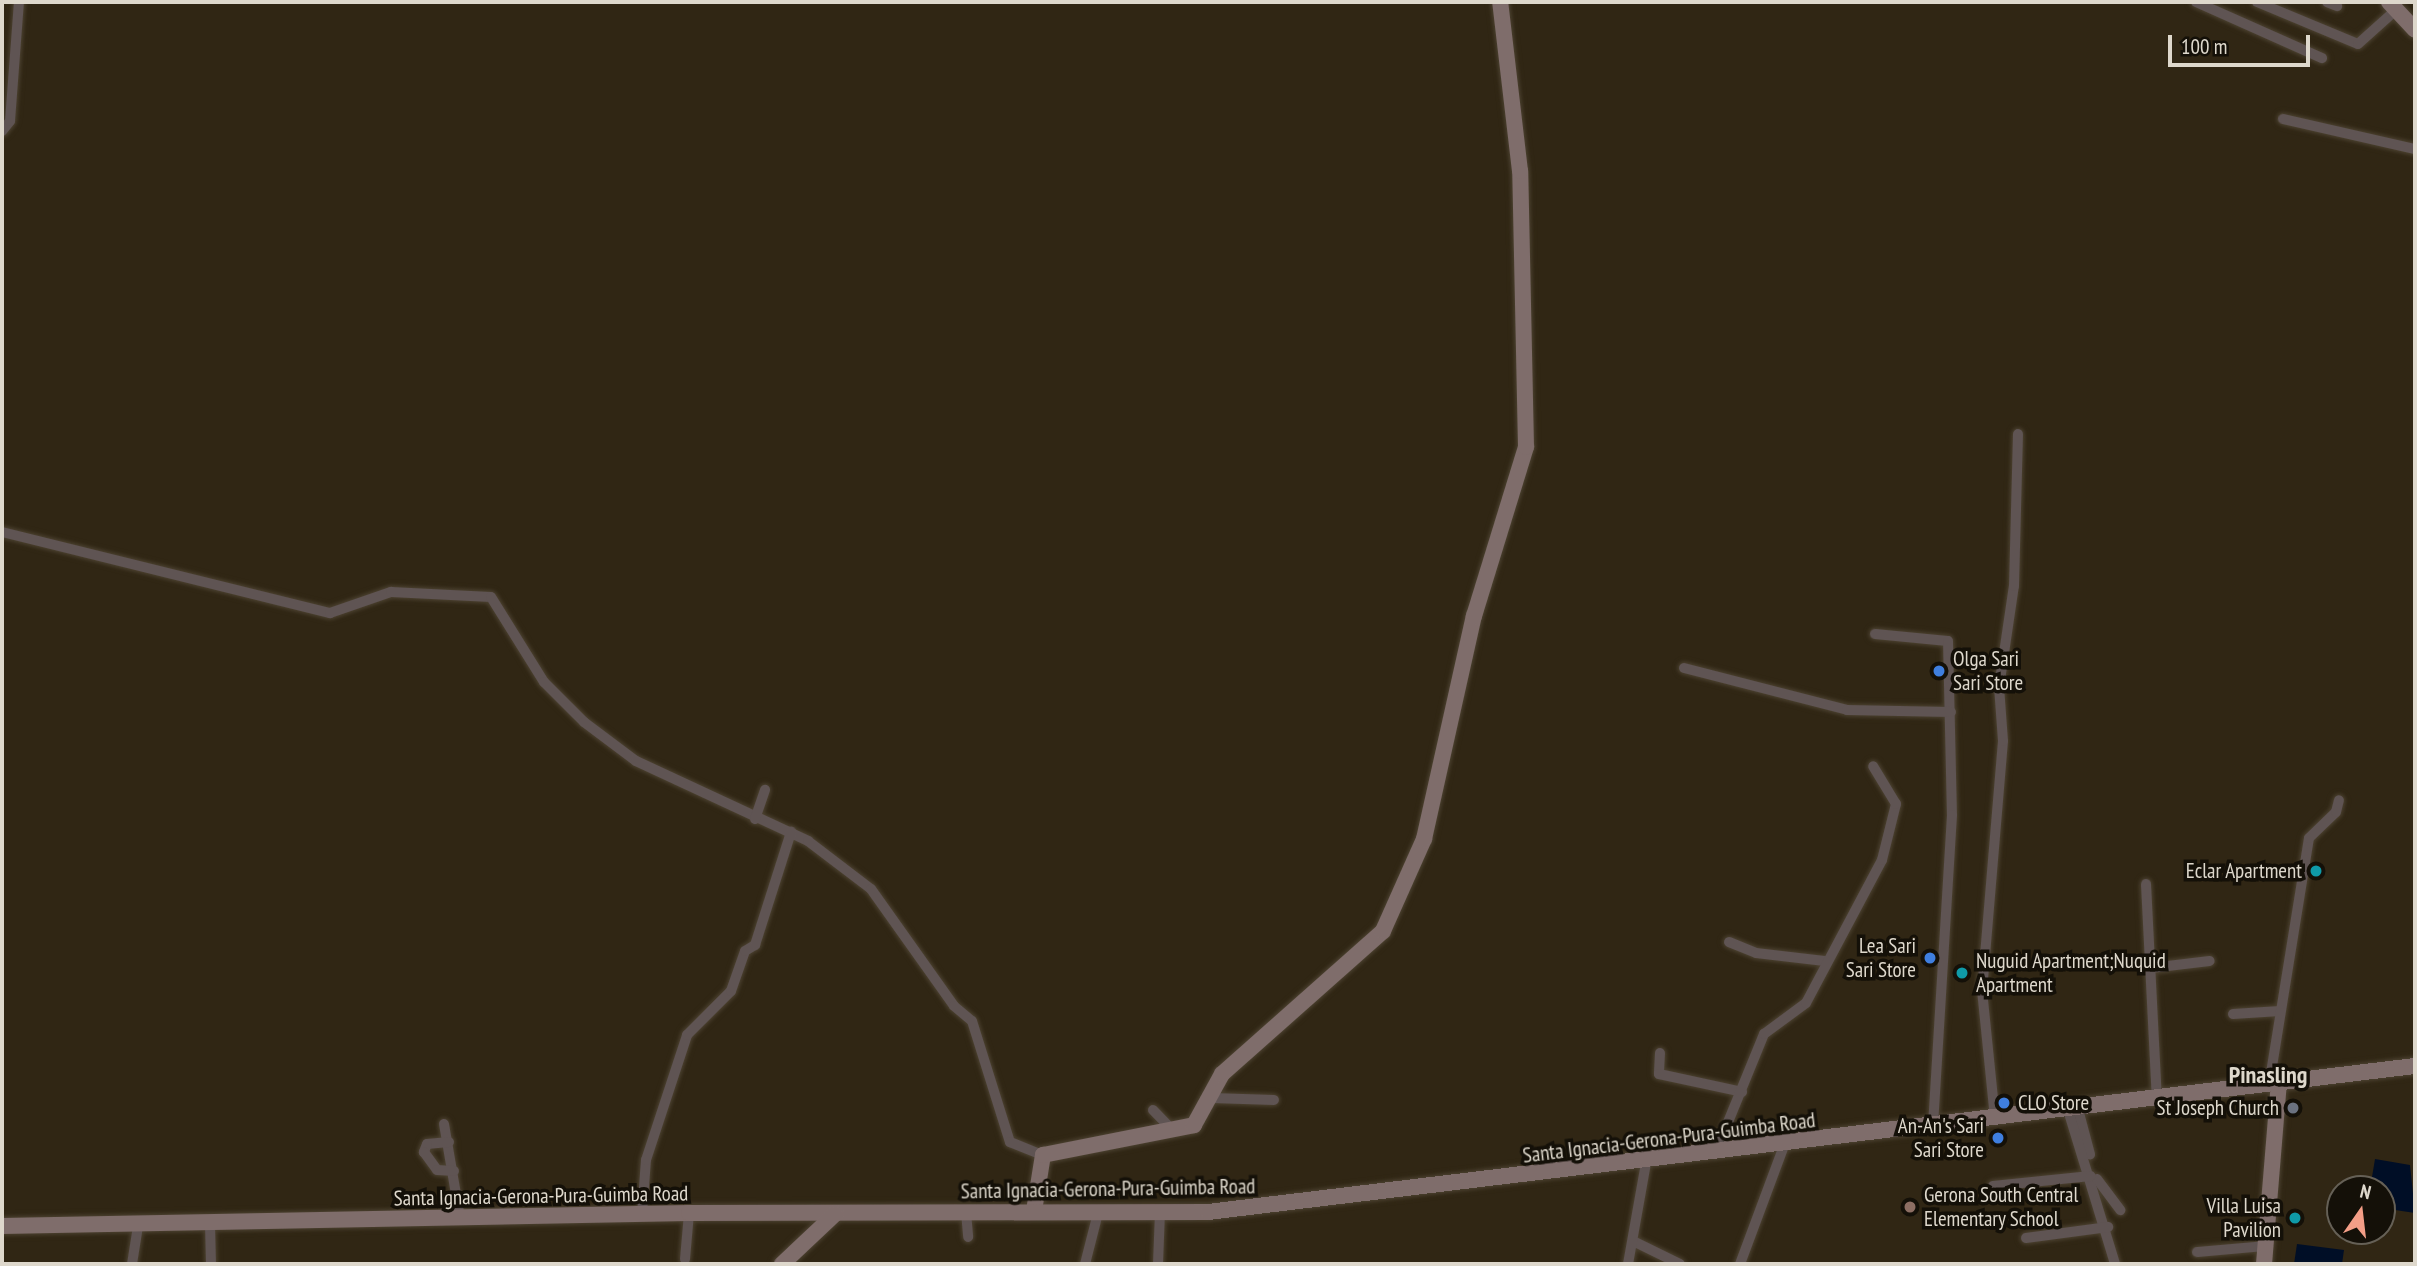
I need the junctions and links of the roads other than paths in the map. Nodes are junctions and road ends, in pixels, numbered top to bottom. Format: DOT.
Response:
graph roads {
  1 [pos="19,2"];
  2 [pos="1500,2"];
  3 [pos="2196,2"];
  4 [pos="2257,2"];
  5 [pos="2393,5"];
  6 [pos="2415,30"];
  7 [pos="2322,58"];
  8 [pos="2283,119"];
  9 [pos="2,131"];
  10 [pos="2415,149"];
  11 [pos="2018,434"];
  12 [pos="2,532"];
  13 [pos="1875,634"];
  14 [pos="1684,668"];
  15 [pos="1951,712"];
  16 [pos="1873,766"];
  17 [pos="765,790"];
  18 [pos="2339,800"];
  19 [pos="755,819"];
  20 [pos="791,832"];
  21 [pos="2146,884"];
  22 [pos="1729,942"];
  23 [pos="1825,961"];
  24 [pos="2210,961"];
  25 [pos="2151,968"];
  26 [pos="2280,1011"];
  27 [pos="2233,1014"];
  28 [pos="1660,1053"];
  29 [pos="2415,1066"];
  30 [pos="2274,1084"];
  31 [pos="1742,1092"];
  32 [pos="1212,1098"];
  33 [pos="2157,1099"];
  34 [pos="1274,1100"];
  35 [pos="1153,1110"];
  36 [pos="2073,1110"];
  37 [pos="1995,1118"];
  38 [pos="444,1124"];
  39 [pos="1933,1126"];
  40 [pos="1174,1132"];
  41 [pos="449,1142"];
  42 [pos="1784,1146"];
  43 [pos="1715,1154"];
  44 [pos="1043,1155"];
  45 [pos="1646,1163"];
  46 [pos="454,1171"];
  47 [pos="2090,1176"];
  48 [pos="1993,1186"];
  49 [pos="2120,1210"];
  50 [pos="1034,1211"];
  51 [pos="966,1212"];
  52 [pos="689,1213"];
  53 [pos="1098,1213"];
  54 [pos="1160,1213"];
  55 [pos="642,1214"];
  56 [pos="835,1214"];
  57 [pos="460,1218"];
  58 [pos="210,1224"];
  59 [pos="2,1226"];
  60 [pos="138,1226"];
  61 [pos="2108,1227"];
  62 [pos="968,1237"];
  63 [pos="2026,1238"];
  64 [pos="1635,1242"];
  65 [pos="2265,1246"];
  66 [pos="2197,1252"];
  67 [pos="685,1259"];
  68 [pos="132,1264"];
  69 [pos="211,1264"];
  70 [pos="782,1264"];
  71 [pos="1085,1264"];
  72 [pos="1158,1264"];
  73 [pos="1628,1264"];
  74 [pos="1680,1264"];
  75 [pos="1740,1264"];
  76 [pos="2115,1264"];
  77 [pos="2264,1264"];
  1 -- 9 [label="street"];
  2 -- 32 [label="main road"];
  3 -- 7 [label="street"];
  4 -- 5 [label="street"];
  5 -- 6 [label="main road"];
  8 -- 10 [label="street"];
  11 -- 37 [label="street"];
  12 -- 19 [label="street"];
  13 -- 15 [label="street"];
  14 -- 15 [label="street"];
  15 -- 39 [label="street"];
  16 -- 23 [label="street"];
  17 -- 19 [label="street"];
  18 -- 26 [label="street"];
  19 -- 20 [label="street"];
  20 -- 44 [label="street"];
  20 -- 55 [label="street"];
  21 -- 25 [label="street"];
  22 -- 23 [label="street"];
  23 -- 31 [label="street"];
  24 -- 25 [label="street"];
  25 -- 33 [label="street"];
  26 -- 27 [label="street"];
  26 -- 30 [label="street"];
  28 -- 31 [label="street"];
  29 -- 30 [label="main road, Santa Ignacia-Gerona-Pura-Guimba Road"];
  30 -- 33 [label="main road, Santa Ignacia-Gerona-Pura-Guimba Road"];
  30 -- 65 [label="main road"];
  31 -- 43 [label="street"];
  32 -- 34 [label="street"];
  32 -- 40 [label="main road"];
  33 -- 36 [label="main road, Santa Ignacia-Gerona-Pura-Guimba Road"];
  35 -- 40 [label="street"];
  36 -- 37 [label="main road, Santa Ignacia-Gerona-Pura-Guimba Road"];
  36 -- 47 [label="street"];
  36 -- 49 [label="street"];
  37 -- 39 [label="main road, Santa Ignacia-Gerona-Pura-Guimba Road"];
  38 -- 41 [label="street"];
  39 -- 42 [label="main road, Santa Ignacia-Gerona-Pura-Guimba Road"];
  40 -- 44 [label="main road"];
  41 -- 46 [label="street"];
  41 -- 46 [label="street"];
  42 -- 43 [label="main road, Santa Ignacia-Gerona-Pura-Guimba Road"];
  42 -- 75 [label="street"];
  43 -- 45 [label="main road, Santa Ignacia-Gerona-Pura-Guimba Road"];
  44 -- 50 [label="main road"];
  45 -- 54 [label="main road, Santa Ignacia-Gerona-Pura-Guimba Road"];
  45 -- 64 [label="street"];
  46 -- 57 [label="street"];
  47 -- 48 [label="street"];
  47 -- 61 [label="street"];
  50 -- 51 [label="main road, Santa Ignacia-Gerona-Pura-Guimba Road"];
  50 -- 53 [label="main road, Santa Ignacia-Gerona-Pura-Guimba Road"];
  51 -- 56 [label="main road, Santa Ignacia-Gerona-Pura-Guimba Road"];
  51 -- 62 [label="street"];
  52 -- 55 [label="main road, Santa Ignacia-Gerona-Pura-Guimba Road"];
  52 -- 56 [label="main road, Santa Ignacia-Gerona-Pura-Guimba Road"];
  52 -- 67 [label="street"];
  53 -- 54 [label="main road, Santa Ignacia-Gerona-Pura-Guimba Road"];
  53 -- 71 [label="street"];
  54 -- 72 [label="street"];
  55 -- 57 [label="main road, Santa Ignacia-Gerona-Pura-Guimba Road"];
  56 -- 70 [label="main road"];
  57 -- 58 [label="main road, Santa Ignacia-Gerona-Pura-Guimba Road"];
  58 -- 60 [label="main road, Santa Ignacia-Gerona-Pura-Guimba Road"];
  58 -- 69 [label="street"];
  59 -- 60 [label="main road, Santa Ignacia-Gerona-Pura-Guimba Road"];
  60 -- 68 [label="street"];
  61 -- 63 [label="street"];
  61 -- 76 [label="street"];
  64 -- 73 [label="street"];
  64 -- 74 [label="street"];
  65 -- 66 [label="street"];
  65 -- 77 [label="main road"];
}
